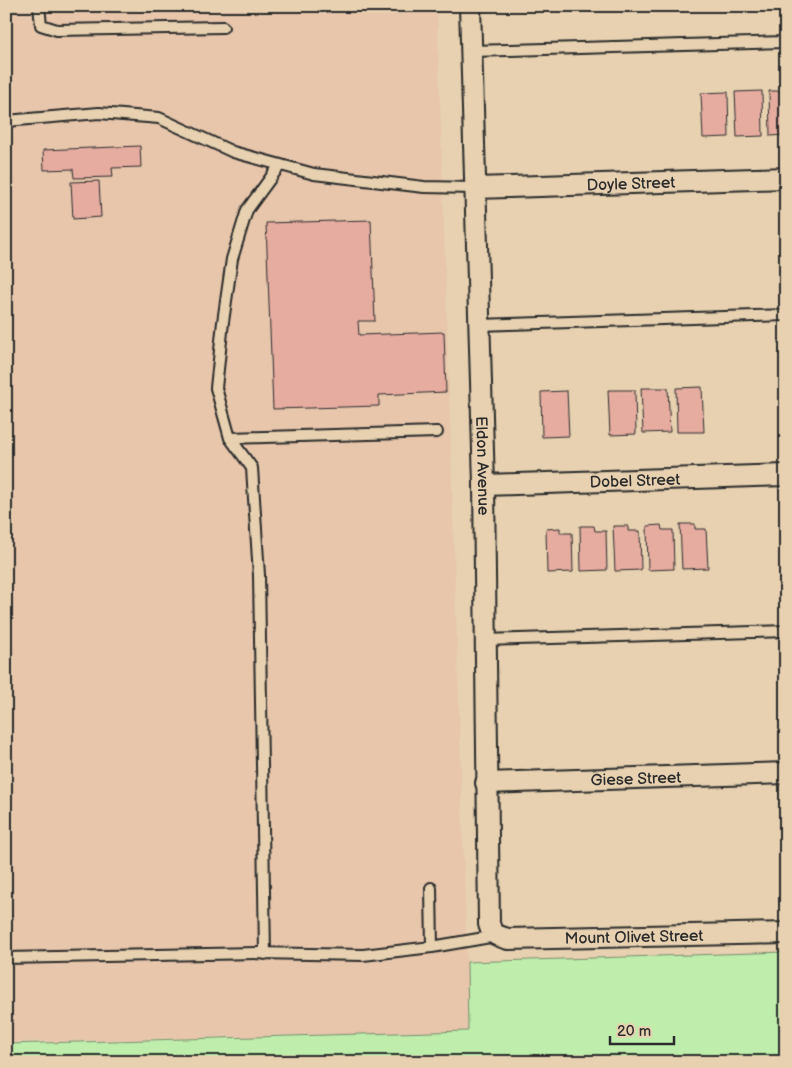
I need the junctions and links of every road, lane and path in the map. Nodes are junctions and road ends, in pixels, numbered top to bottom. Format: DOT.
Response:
graph roads {
  1 [pos="39,6"];
  2 [pos="470,6"];
  3 [pos="222,27"];
  4 [pos="786,42"];
  5 [pos="472,51"];
  6 [pos="6,121"];
  7 [pos="280,165"];
  8 [pos="786,178"];
  9 [pos="476,188"];
  10 [pos="786,315"];
  11 [pos="480,325"];
  12 [pos="437,432"];
  13 [pos="230,438"];
  14 [pos="786,475"];
  15 [pos="484,485"];
  16 [pos="786,632"];
  17 [pos="485,640"];
  18 [pos="786,773"];
  19 [pos="486,783"];
  20 [pos="432,888"];
  21 [pos="493,930"];
  22 [pos="786,933"];
  23 [pos="432,946"];
  24 [pos="265,954"];
  25 [pos="6,958"];
  1 -- 3 [label="lane"];
  2 -- 5 [label="street, Eldon Avenue"];
  4 -- 5 [label="lane"];
  5 -- 9 [label="street, Eldon Avenue"];
  6 -- 7 [label="lane"];
  7 -- 9 [label="lane"];
  7 -- 13 [label="lane"];
  8 -- 9 [label="street, Doyle Street"];
  9 -- 11 [label="street, Eldon Avenue"];
  10 -- 11 [label="lane"];
  11 -- 15 [label="street, Eldon Avenue"];
  12 -- 13 [label="lane"];
  13 -- 24 [label="lane"];
  14 -- 15 [label="street, Dobel Street"];
  15 -- 17 [label="street, Eldon Avenue"];
  16 -- 17 [label="lane"];
  17 -- 19 [label="street, Eldon Avenue"];
  18 -- 19 [label="street, Giese Street"];
  19 -- 21 [label="street, Eldon Avenue"];
  20 -- 23 [label="lane"];
  21 -- 22 [label="street, Mount Olivet Street"];
  21 -- 23 [label="lane"];
  23 -- 24 [label="lane"];
  24 -- 25 [label="lane"];
}
